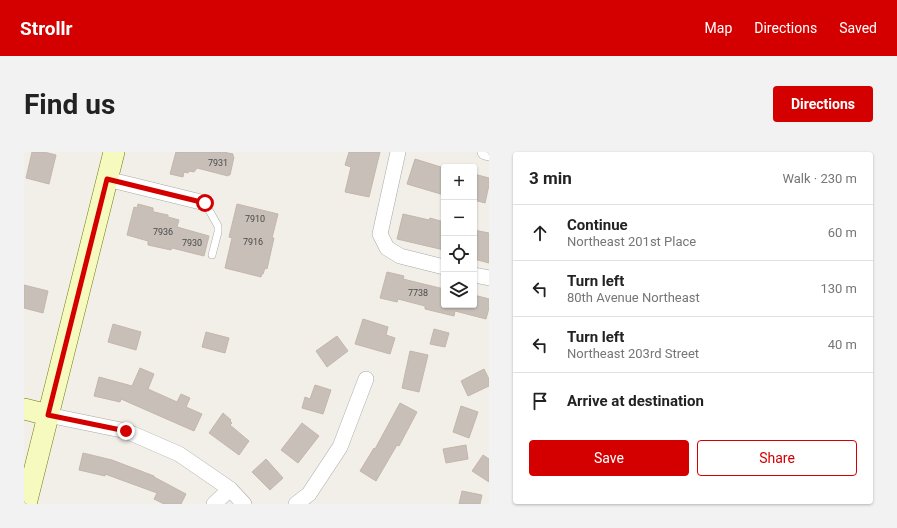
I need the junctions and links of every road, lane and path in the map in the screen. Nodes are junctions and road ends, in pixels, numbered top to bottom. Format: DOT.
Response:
graph roads {
  1 [pos="114,152"];
  2 [pos="398,152"];
  3 [pos="485,152"];
  4 [pos="489,153"];
  5 [pos="107,179"];
  6 [pos="205,203"];
  7 [pos="212,255"];
  8 [pos="441,266"];
  9 [pos="477,276"];
  10 [pos="489,278"];
  11 [pos="366,379"];
  12 [pos="24,409"];
  13 [pos="48,415"];
  14 [pos="230,489"];
  15 [pos="26,500"];
  16 [pos="214,504"];
  17 [pos="244,504"];
  18 [pos="296,504"];
  1 -- 5 [label="main road"];
  2 -- 8 [label="street"];
  3 -- 4 [label="street"];
  5 -- 6 [label="street"];
  5 -- 13 [label="main road"];
  6 -- 7 [label="lane"];
  9 -- 10 [label="street"];
  11 -- 18 [label="street"];
  12 -- 13 [label="main road"];
  13 -- 14 [label="street"];
  13 -- 15 [label="main road"];
  14 -- 16 [label="street"];
  14 -- 17 [label="street"];
}
